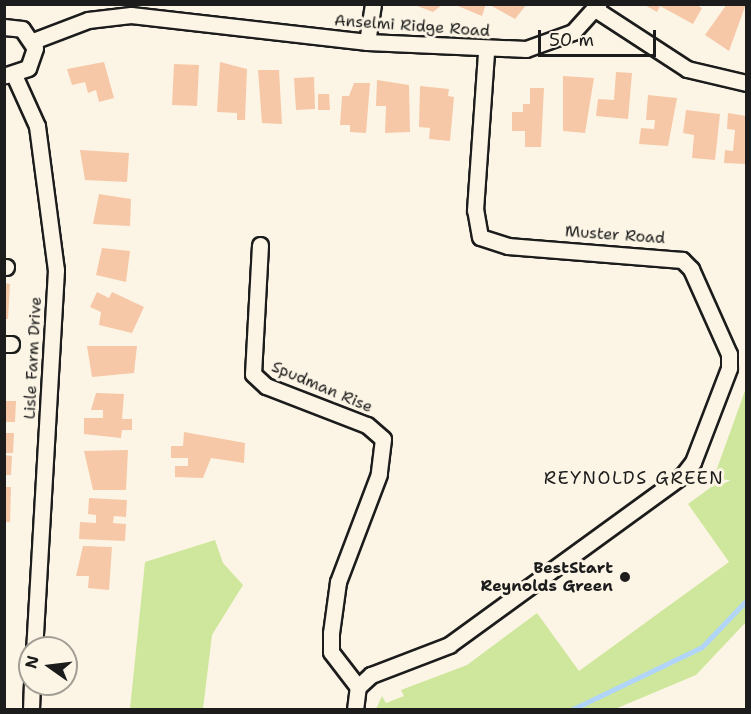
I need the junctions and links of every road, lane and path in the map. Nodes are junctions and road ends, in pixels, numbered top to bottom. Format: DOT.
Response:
graph roads {
  1 [pos="373,4"];
  2 [pos="597,7"];
  3 [pos="5,25"];
  4 [pos="33,40"];
  5 [pos="367,42"];
  6 [pos="486,51"];
  7 [pos="9,75"];
  8 [pos="747,83"];
  9 [pos="260,245"];
  10 [pos="35,636"];
  11 [pos="358,687"];
  12 [pos="355,710"];
  1 -- 5 [label="street"];
  2 -- 6 [label="street, Anselmi Ridge Road"];
  2 -- 8 [label="street"];
  3 -- 4 [label="street"];
  4 -- 5 [label="street, Anselmi Ridge Road"];
  4 -- 7 [label="street, Lisle Farm Drive"];
  5 -- 6 [label="street, Anselmi Ridge Road"];
  6 -- 11 [label="street, Muster Road"];
  7 -- 10 [label="street, Lisle Farm Drive"];
  9 -- 11 [label="street, Spudman Rise"];
  11 -- 12 [label="street"];
}
